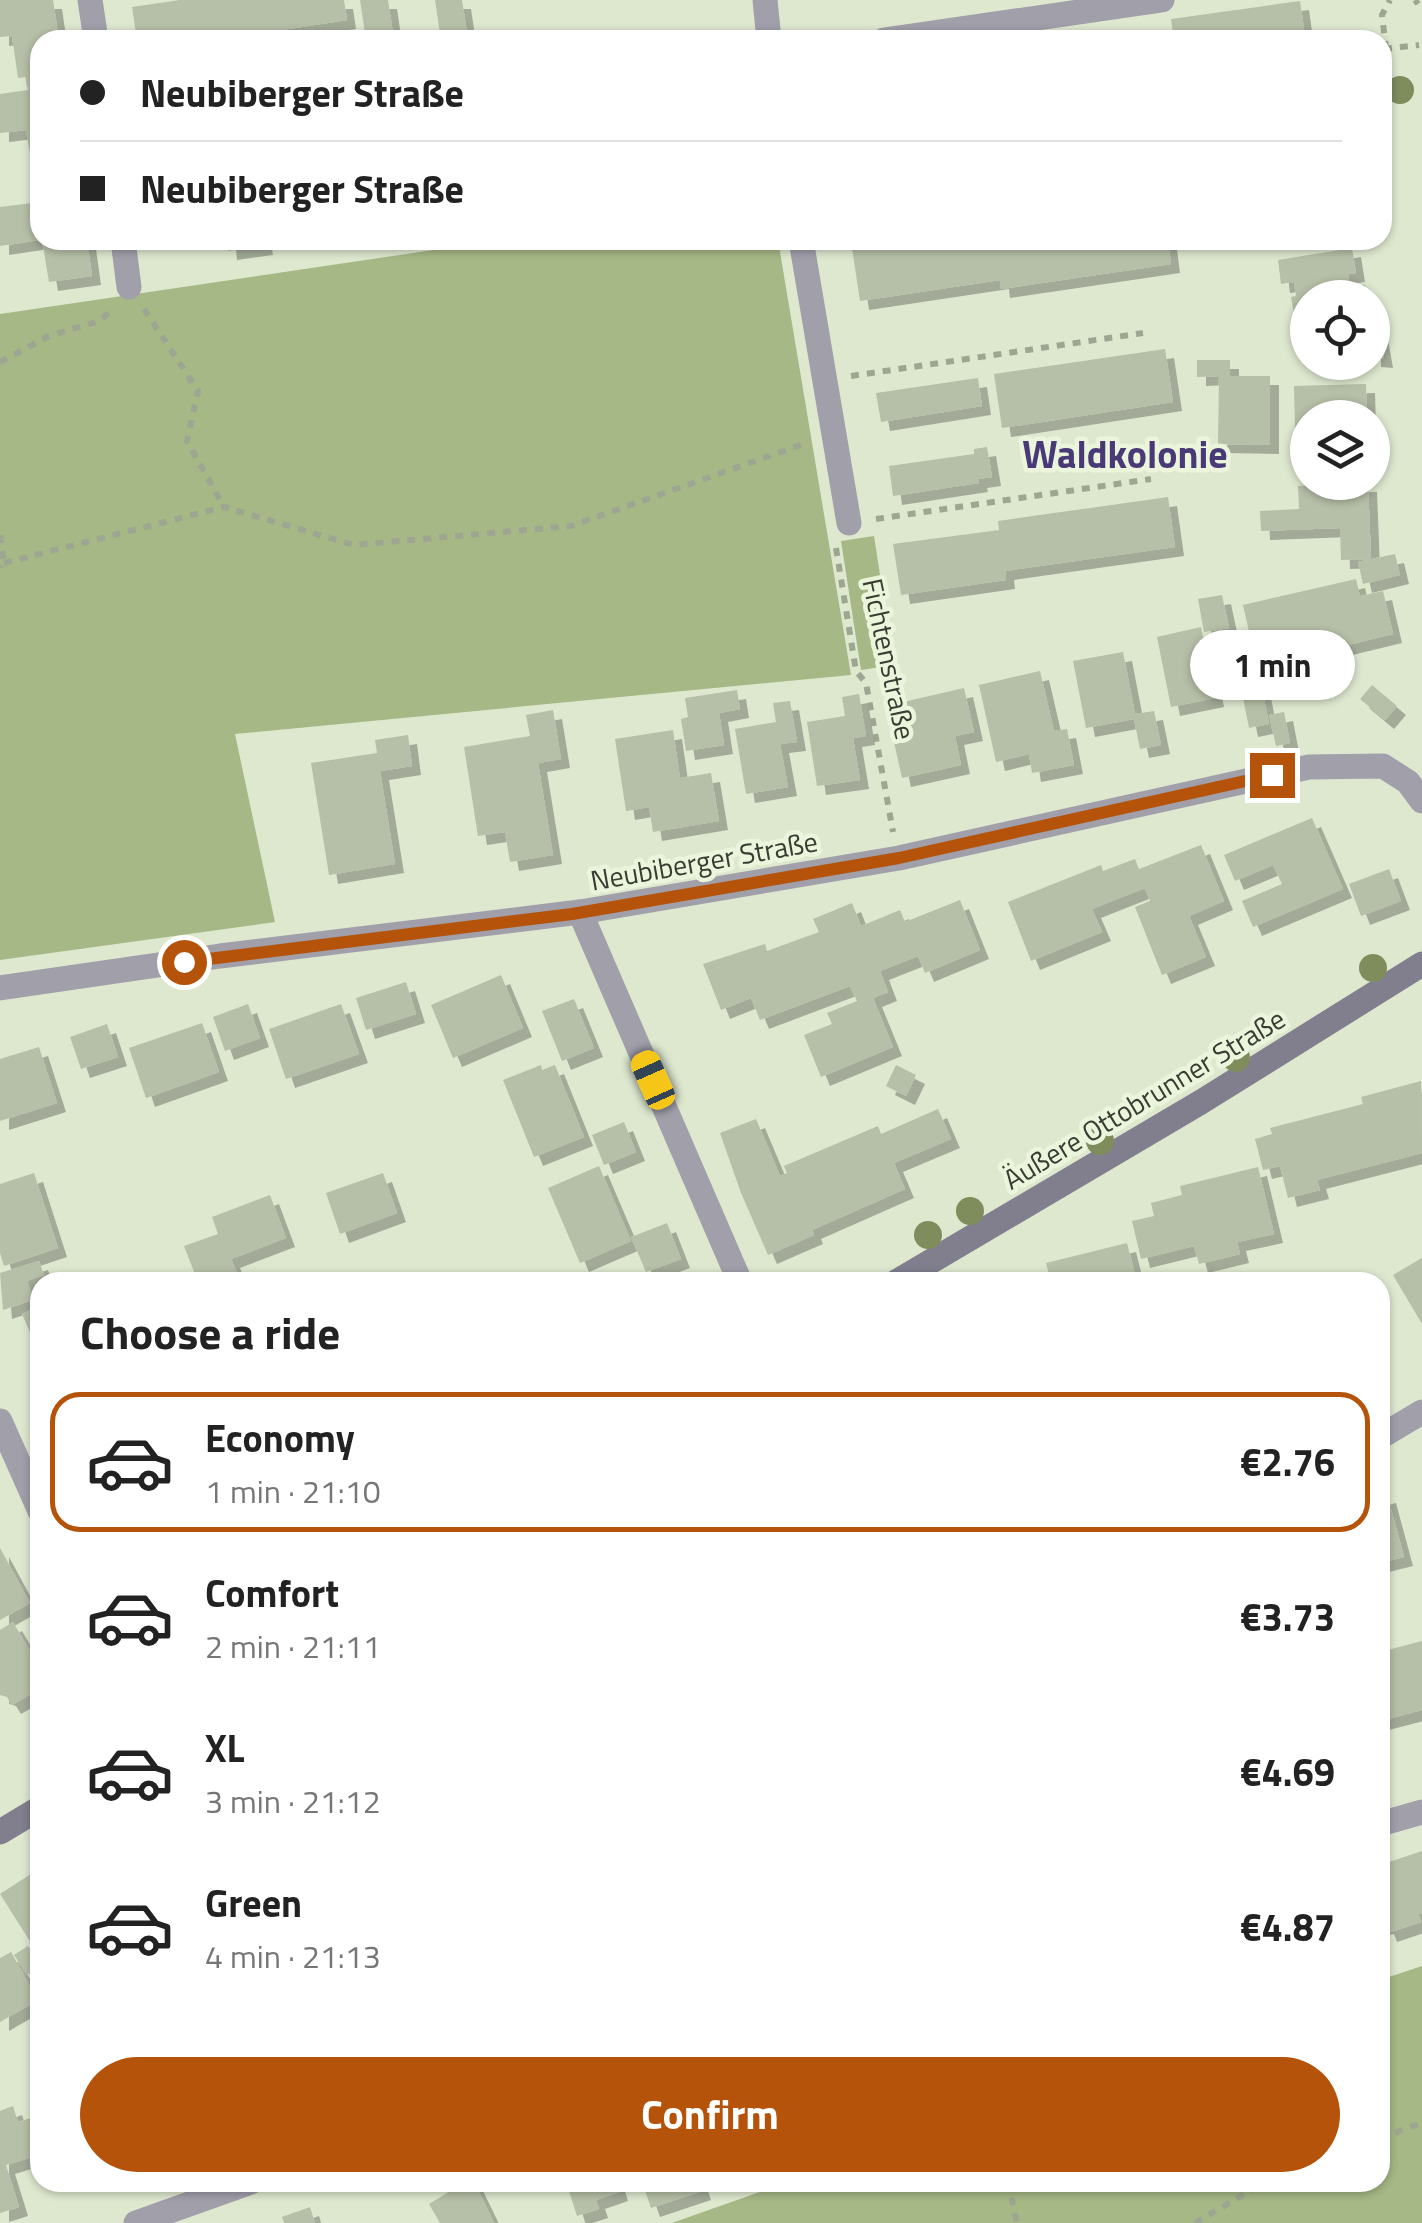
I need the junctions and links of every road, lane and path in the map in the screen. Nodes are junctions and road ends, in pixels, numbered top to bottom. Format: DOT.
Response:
graph roads {
  1 [pos="90,0"];
  2 [pos="765,0"];
  3 [pos="1162,0"];
  4 [pos="1390,0"];
  5 [pos="94,30"];
  6 [pos="768,30"];
  7 [pos="954,30"];
  8 [pos="1383,30"];
  9 [pos="1419,45"];
  10 [pos="1392,48"];
  11 [pos="124,250"];
  12 [pos="803,250"];
  13 [pos="129,287"];
  14 [pos="1143,333"];
  15 [pos="0,362"];
  16 [pos="824,380"];
  17 [pos="834,434"];
  18 [pos="1151,479"];
  19 [pos="224,507"];
  20 [pos="849,523"];
  21 [pos="0,535"];
  22 [pos="2,565"];
  23 [pos="1417,783"];
  24 [pos="899,858"];
  25 [pos="580,912"];
  26 [pos="1422,964"];
  27 [pos="0,988"];
  28 [pos="736,1272"];
  29 [pos="913,1272"];
  30 [pos="1422,1412"];
  31 [pos="0,1422"];
  32 [pos="1390,1431"];
  33 [pos="30,1489"];
  34 [pos="1422,1812"];
  35 [pos="30,1814"];
  36 [pos="1390,1821"];
  37 [pos="0,1832"];
  38 [pos="1422,2123"];
  39 [pos="1390,2134"];
  40 [pos="223,2192"];
  41 [pos="1010,2192"];
  42 [pos="1248,2192"];
  43 [pos="136,2223"];
  44 [pos="1017,2223"];
  45 [pos="1195,2223"];
  1 -- 5 [label="street"];
  2 -- 6 [label="street"];
  3 -- 7 [label="street"];
  4 -- 8 [label="path"];
  9 -- 10 [label="path"];
  11 -- 13 [label="street"];
  12 -- 16 [label="street"];
  13 -- 15 [label="path"];
  13 -- 19 [label="path"];
  14 -- 16 [label="path"];
  16 -- 17 [label="street"];
  17 -- 19 [label="path"];
  17 -- 20 [label="street"];
  18 -- 20 [label="path"];
  19 -- 22 [label="path"];
  20 -- 24 [label="path, Fichtenstraße"];
  21 -- 22 [label="path"];
  23 -- 24 [label="street, Neubiberger Straße"];
  24 -- 25 [label="street, Neubiberger Straße"];
  25 -- 27 [label="street, Neubiberger Straße"];
  25 -- 28 [label="street"];
  26 -- 29 [label="main road, Äußere Ottobrunner Straße"];
  30 -- 32 [label="street"];
  31 -- 33 [label="street"];
  34 -- 36 [label="street"];
  35 -- 37 [label="main road"];
  38 -- 39 [label="path"];
  40 -- 43 [label="street"];
  41 -- 44 [label="path"];
  42 -- 45 [label="path"];
}
